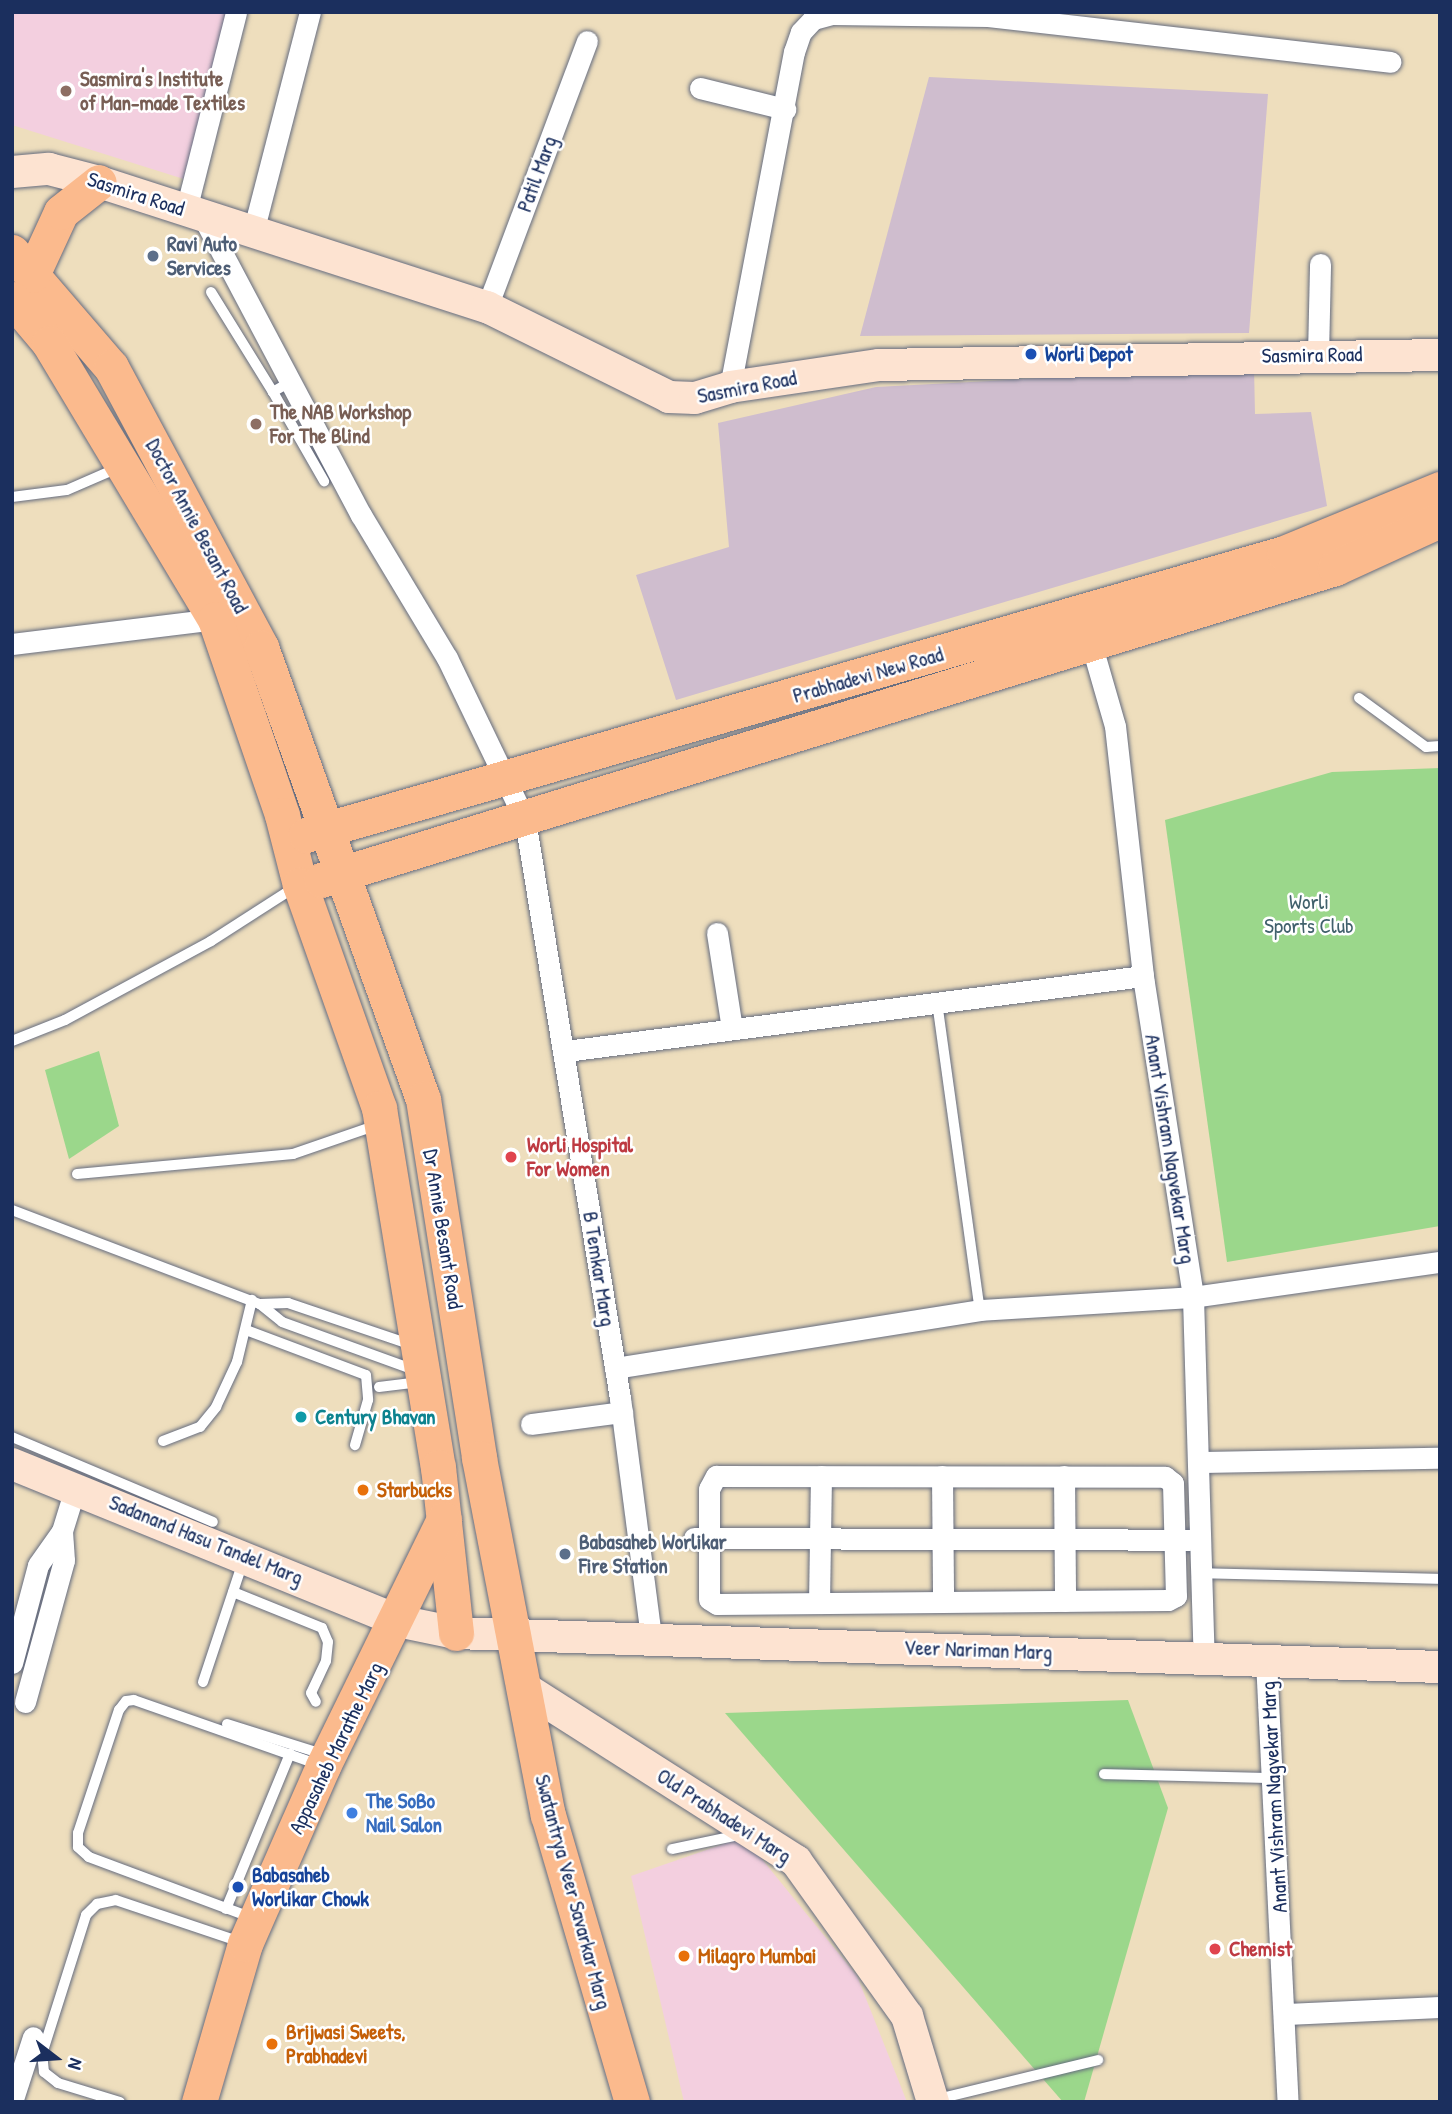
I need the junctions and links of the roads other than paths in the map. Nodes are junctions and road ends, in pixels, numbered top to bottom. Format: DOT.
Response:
graph roads {
  1 [pos="236,12"];
  2 [pos="310,12"];
  3 [pos="587,41"];
  4 [pos="1390,62"];
  5 [pos="700,88"];
  6 [pos="785,109"];
  7 [pos="12,151"];
  8 [pos="49,169"];
  9 [pos="12,173"];
  10 [pos="99,181"];
  11 [pos="194,213"];
  12 [pos="253,232"];
  13 [pos="1320,264"];
  14 [pos="19,275"];
  15 [pos="211,292"];
  16 [pos="487,307"];
  17 [pos="1318,355"];
  18 [pos="1440,355"];
  19 [pos="281,387"];
  20 [pos="730,387"];
  21 [pos="124,465"];
  22 [pos="324,481"];
  23 [pos="1440,489"];
  24 [pos="12,497"];
  25 [pos="1440,520"];
  26 [pos="215,619"];
  27 [pos="1091,643"];
  28 [pos="12,644"];
  29 [pos="1359,698"];
  30 [pos="1440,746"];
  31 [pos="508,780"];
  32 [pos="525,820"];
  33 [pos="329,830"];
  34 [pos="289,839"];
  35 [pos="344,874"];
  36 [pos="300,885"];
  37 [pos="717,933"];
  38 [pos="1143,976"];
  39 [pos="937,1002"];
  40 [pos="732,1029"];
  41 [pos="12,1041"];
  42 [pos="566,1051"];
  43 [pos="382,1123"];
  44 [pos="77,1174"];
  45 [pos="12,1210"];
  46 [pos="1440,1262"];
  47 [pos="1193,1297"];
  48 [pos="256,1302"];
  49 [pos="980,1310"];
  50 [pos="246,1330"];
  51 [pos="419,1367"];
  52 [pos="615,1368"];
  53 [pos="380,1387"];
  54 [pos="622,1412"];
  55 [pos="531,1424"];
  56 [pos="12,1437"];
  57 [pos="163,1441"];
  58 [pos="355,1446"];
  59 [pos="1440,1458"];
  60 [pos="1199,1462"];
  61 [pos="12,1464"];
  62 [pos="821,1476"];
  63 [pos="942,1476"];
  64 [pos="1064,1476"];
  65 [pos="75,1489"];
  66 [pos="139,1502"];
  67 [pos="444,1518"];
  68 [pos="213,1522"];
  69 [pos="62,1531"];
  70 [pos="701,1538"];
  71 [pos="820,1538"];
  72 [pos="942,1539"];
  73 [pos="1064,1539"];
  74 [pos="1175,1539"];
  75 [pos="1197,1540"];
  76 [pos="245,1556"];
  77 [pos="1198,1573"];
  78 [pos="1440,1579"];
  79 [pos="233,1592"];
  80 [pos="1065,1601"];
  81 [pos="943,1602"];
  82 [pos="819,1603"];
  83 [pos="398,1621"];
  84 [pos="456,1633"];
  85 [pos="516,1638"];
  86 [pos="651,1638"];
  87 [pos="1204,1659"];
  88 [pos="1266,1660"];
  89 [pos="12,1663"];
  90 [pos="1440,1667"];
  91 [pos="203,1682"];
  92 [pos="523,1687"];
  93 [pos="25,1702"];
  94 [pos="316,1702"];
  95 [pos="227,1724"];
  96 [pos="290,1754"];
  97 [pos="326,1761"];
  98 [pos="1104,1774"];
  99 [pos="1273,1778"];
  100 [pos="750,1833"];
  101 [pos="672,1849"];
  102 [pos="242,1924"];
  103 [pos="1440,2007"];
  104 [pos="1286,2014"];
  105 [pos="33,2036"];
  106 [pos="1098,2060"];
  107 [pos="933,2101"];
  108 [pos="12,2102"];
  109 [pos="120,2102"];
  110 [pos="199,2102"];
  111 [pos="632,2102"];
  112 [pos="1288,2102"];
  1 -- 11 [label="street"];
  2 -- 12 [label="street"];
  3 -- 16 [label="street, Patil Marg"];
  4 -- 6 [label="street"];
  5 -- 6 [label="street"];
  6 -- 20 [label="street"];
  7 -- 8 [label="street"];
  8 -- 9 [label="street, Sasmira Road"];
  8 -- 10 [label="street, Sasmira Road"];
  10 -- 11 [label="street, Sasmira Road"];
  10 -- 14 [label="main road"];
  11 -- 12 [label="street, Sasmira Road"];
  11 -- 19 [label="street, B Temkar Marg"];
  12 -- 16 [label="street, Sasmira Road"];
  13 -- 17 [label="street"];
  14 -- 21 [label="main road, Doctor Annie Besant Road"];
  14 -- 33 [label="main road, Doctor Annie Besant Road"];
  15 -- 19 [label="lane"];
  16 -- 20 [label="street, Sasmira Road"];
  17 -- 18 [label="street, Sasmira Road"];
  17 -- 20 [label="street, Sasmira Road"];
  19 -- 22 [label="lane"];
  19 -- 31 [label="street, B Temkar Marg"];
  21 -- 24 [label="lane"];
  21 -- 26 [label="main road, Doctor Annie Besant Road"];
  23 -- 31 [label="main road, Prabhadevi New Road"];
  25 -- 27 [label="main road, Prabhadevi New Road"];
  26 -- 28 [label="street"];
  26 -- 34 [label="main road, Doctor Annie Besant Road"];
  27 -- 32 [label="main road, Prabhadevi New Road"];
  27 -- 38 [label="street, Anant Vishram Nagvekar Marg"];
  29 -- 30 [label="lane"];
  31 -- 32 [label="street, B Temkar Marg"];
  31 -- 33 [label="main road, Prabhadevi New Road"];
  32 -- 35 [label="main road, Prabhadevi New Road"];
  32 -- 42 [label="street, B Temkar Marg"];
  33 -- 34 [label="main road, Prabhadevi New Road"];
  33 -- 35 [label="main road, Dr Annie Besant Road"];
  34 -- 36 [label="main road, Dr Annie Besant Road"];
  35 -- 36 [label="main road, Prabhadevi New Road"];
  35 -- 85 [label="main road, Dr Annie Besant Road"];
  36 -- 41 [label="lane"];
  36 -- 43 [label="main road, Dr Annie Besant Road"];
  37 -- 40 [label="street"];
  38 -- 39 [label="street"];
  38 -- 47 [label="street, Anant Vishram Nagvekar Marg"];
  39 -- 40 [label="street"];
  39 -- 49 [label="lane"];
  40 -- 42 [label="street"];
  42 -- 52 [label="street, B Temkar Marg"];
  43 -- 44 [label="lane"];
  43 -- 51 [label="main road, Dr Annie Besant Road"];
  45 -- 48 [label="lane"];
  46 -- 47 [label="street"];
  47 -- 49 [label="street"];
  47 -- 60 [label="street, Anant Vishram Nagvekar Marg"];
  48 -- 50 [label="lane"];
  48 -- 51 [label="lane"];
  48 -- 51 [label="lane"];
  49 -- 52 [label="street"];
  50 -- 57 [label="lane"];
  50 -- 58 [label="lane"];
  51 -- 53 [label="lane"];
  51 -- 67 [label="main road, Dr Annie Besant Road"];
  52 -- 54 [label="street, B Temkar Marg"];
  54 -- 55 [label="street"];
  54 -- 86 [label="street, B Temkar Marg"];
  56 -- 66 [label="lane"];
  59 -- 60 [label="street"];
  60 -- 75 [label="street, Anant Vishram Nagvekar Marg"];
  61 -- 65 [label="street, Sadanand Hasu Tandel Marg"];
  62 -- 63 [label="street"];
  62 -- 70 [label="street"];
  62 -- 71 [label="street"];
  63 -- 64 [label="street"];
  63 -- 72 [label="street"];
  64 -- 73 [label="street"];
  64 -- 74 [label="street"];
  65 -- 66 [label="street, Sadanand Hasu Tandel Marg"];
  65 -- 69 [label="street"];
  66 -- 68 [label="lane"];
  66 -- 76 [label="street, Sadanand Hasu Tandel Marg"];
  67 -- 83 [label="main road, Appasaheb Marathe Marg"];
  67 -- 84 [label="main road, Dr Annie Besant Road"];
  69 -- 89 [label="street"];
  69 -- 93 [label="street"];
  70 -- 71 [label="street"];
  70 -- 82 [label="street"];
  71 -- 72 [label="street"];
  71 -- 82 [label="street"];
  72 -- 73 [label="street"];
  72 -- 81 [label="street"];
  73 -- 74 [label="street"];
  73 -- 80 [label="street"];
  74 -- 75 [label="street"];
  74 -- 80 [label="street"];
  75 -- 77 [label="street, Anant Vishram Nagvekar Marg"];
  76 -- 79 [label="lane"];
  76 -- 83 [label="street, Sadanand Hasu Tandel Marg"];
  77 -- 78 [label="lane"];
  77 -- 87 [label="street, Anant Vishram Nagvekar Marg"];
  79 -- 91 [label="lane"];
  79 -- 94 [label="lane"];
  80 -- 81 [label="street"];
  81 -- 82 [label="street"];
  83 -- 84 [label="street, Sadanand Hasu Tandel Marg"];
  83 -- 97 [label="main road, Appasaheb Marathe Marg"];
  84 -- 85 [label="street, Veer Nariman Marg"];
  85 -- 86 [label="street, Veer Nariman Marg"];
  85 -- 92 [label="main road, Swatantrya Veer Savarkar Marg"];
  86 -- 87 [label="street, Veer Nariman Marg"];
  87 -- 88 [label="street, Veer Nariman Marg"];
  88 -- 90 [label="street, Veer Nariman Marg"];
  88 -- 99 [label="street, Anant Vishram Nagvekar Marg"];
  92 -- 100 [label="street, Old Prabhadevi Marg"];
  92 -- 111 [label="main road, Swatantrya Veer Savarkar Marg"];
  95 -- 97 [label="lane"];
  96 -- 97 [label="lane"];
  96 -- 102 [label="lane"];
  96 -- 102 [label="lane"];
  97 -- 102 [label="main road, Appasaheb Marathe Marg"];
  98 -- 99 [label="lane"];
  99 -- 104 [label="street, Anant Vishram Nagvekar Marg"];
  100 -- 101 [label="lane"];
  100 -- 107 [label="street, Old Prabhadevi Marg"];
  102 -- 109 [label="lane"];
  102 -- 110 [label="main road, Appasaheb Marathe Marg"];
  103 -- 104 [label="street"];
  104 -- 112 [label="street, Anant Vishram Nagvekar Marg"];
  105 -- 108 [label="street"];
  106 -- 107 [label="lane"];
}
